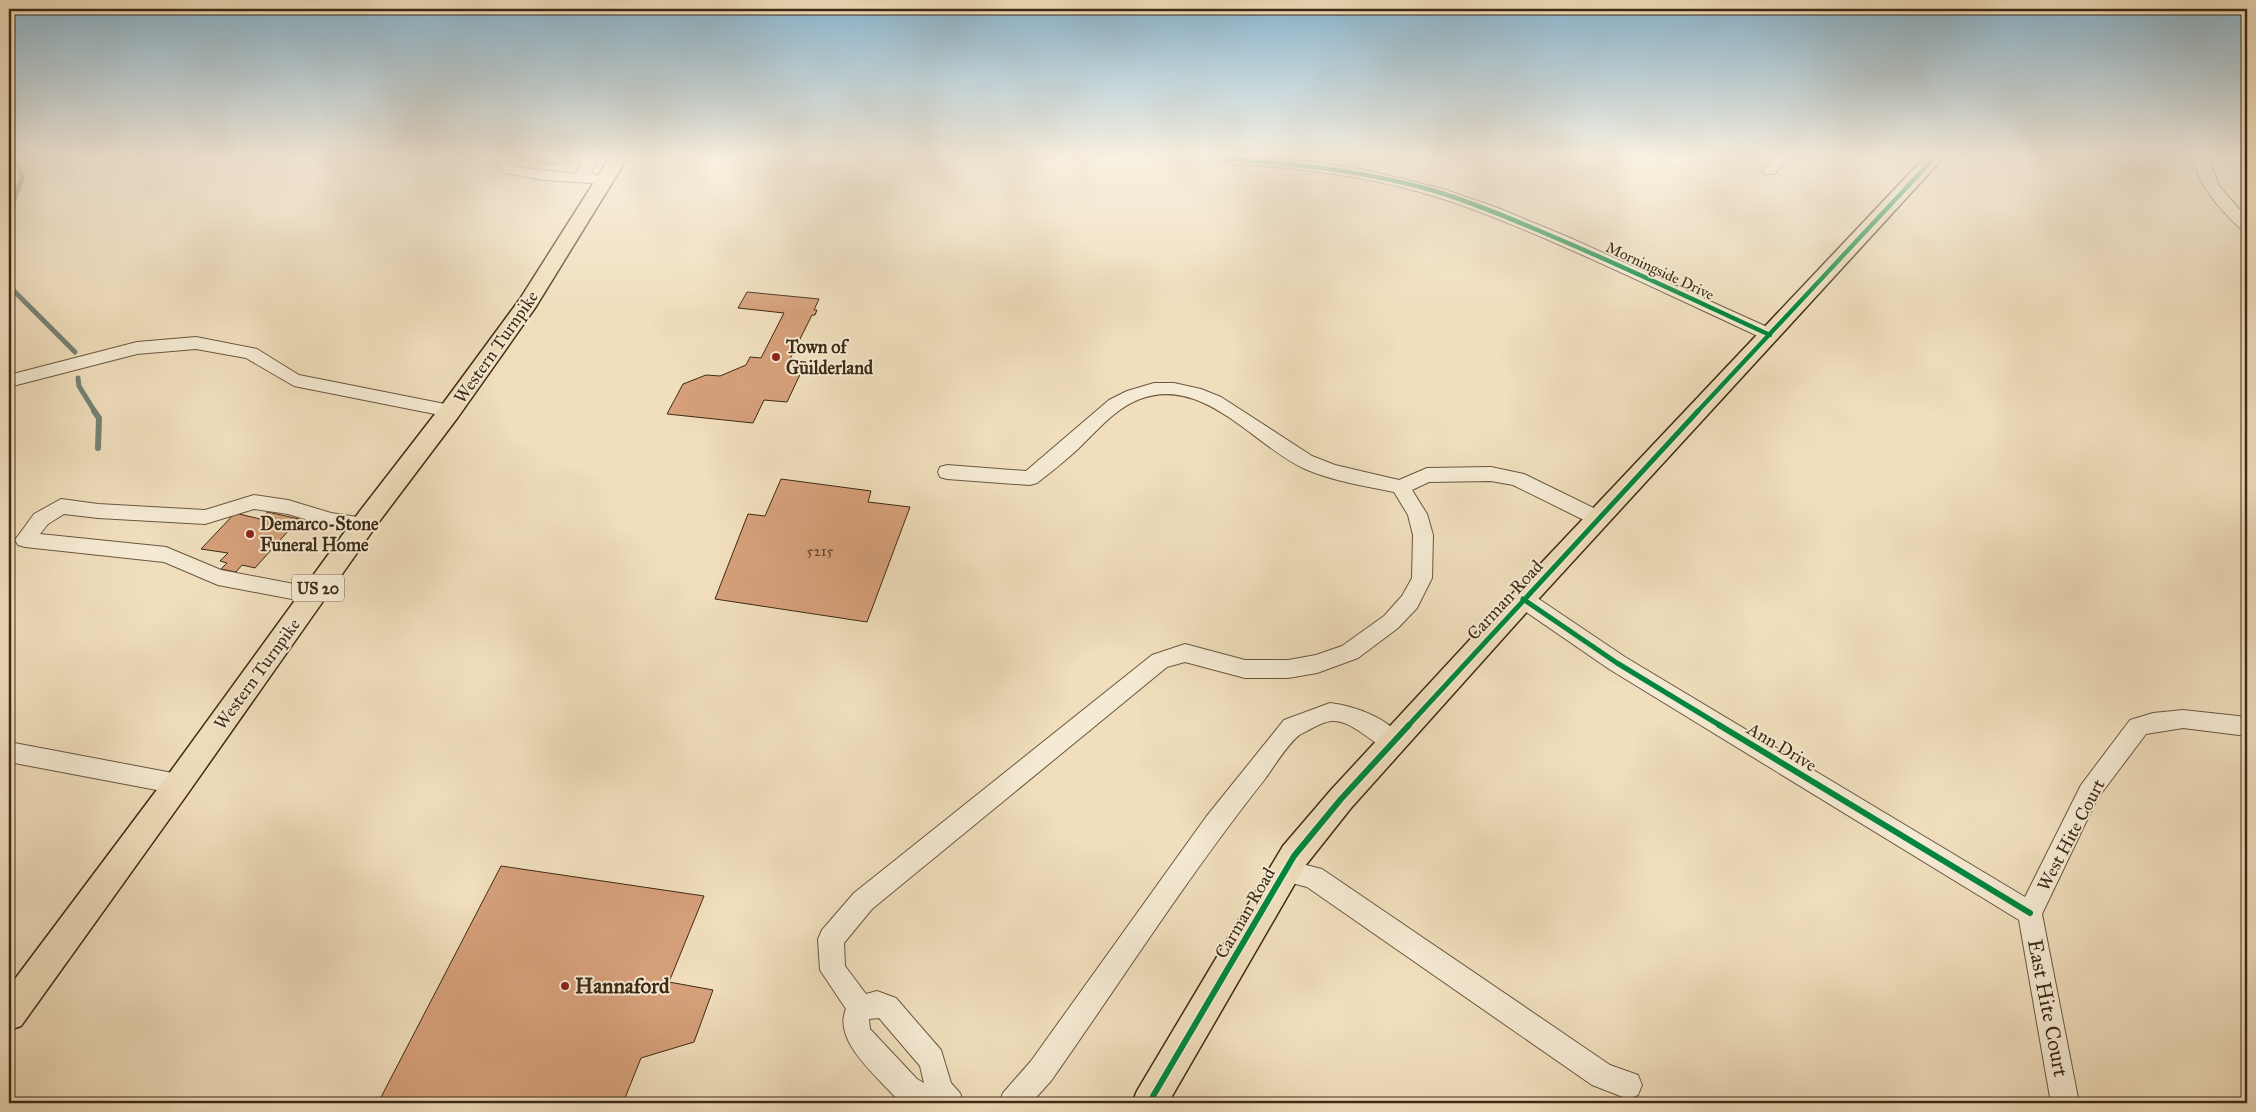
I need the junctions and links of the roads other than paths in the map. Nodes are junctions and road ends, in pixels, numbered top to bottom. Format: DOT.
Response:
graph roads {
  1 [pos="575,209"];
  2 [pos="1485,209"];
  3 [pos="1887,209"];
  4 [pos="2230,209"];
  5 [pos="2247,226"];
  6 [pos="1770,335"];
  7 [pos="9,381"];
  8 [pos="450,411"];
  9 [pos="947,472"];
  10 [pos="1400,487"];
  11 [pos="1599,519"];
  12 [pos="364,524"];
  13 [pos="313,595"];
  14 [pos="1523,600"];
  15 [pos="2247,726"];
  16 [pos="1393,743"];
  17 [pos="9,752"];
  18 [pos="178,784"];
  19 [pos="1286,870"];
  20 [pos="2030,913"];
  21 [pos="861,1008"];
  22 [pos="9,1014"];
  23 [pos="1628,1085"];
  24 [pos="945,1097"];
  25 [pos="1013,1103"];
  26 [pos="1149,1103"];
  27 [pos="2066,1103"];
  1 -- 8 [label="main road, Western Turnpike / US 20"];
  2 -- 6 [label="street, Morningside Drive"];
  3 -- 6 [label="main road, Carman Road"];
  4 -- 5 [label="street"];
  6 -- 11 [label="main road, Carman Road"];
  7 -- 8 [label="street"];
  8 -- 12 [label="main road, Western Turnpike / US 20"];
  9 -- 10 [label="street"];
  10 -- 11 [label="street"];
  10 -- 21 [label="street"];
  11 -- 14 [label="main road, Carman Road"];
  12 -- 13 [label="main road, Western Turnpike / US 20"];
  12 -- 13 [label="street"];
  13 -- 18 [label="main road, Western Turnpike / US 20"];
  14 -- 16 [label="main road, Carman Road"];
  14 -- 20 [label="street, Ann Drive"];
  15 -- 20 [label="street, West Hite Court"];
  16 -- 19 [label="main road, Carman Road"];
  16 -- 25 [label="street"];
  17 -- 18 [label="street"];
  18 -- 22 [label="main road, Western Turnpike / US 20"];
  19 -- 23 [label="street"];
  19 -- 26 [label="main road, Carman Road"];
  20 -- 27 [label="street, East Hite Court"];
  21 -- 24 [label="street"];
  21 -- 24 [label="street"];
}
